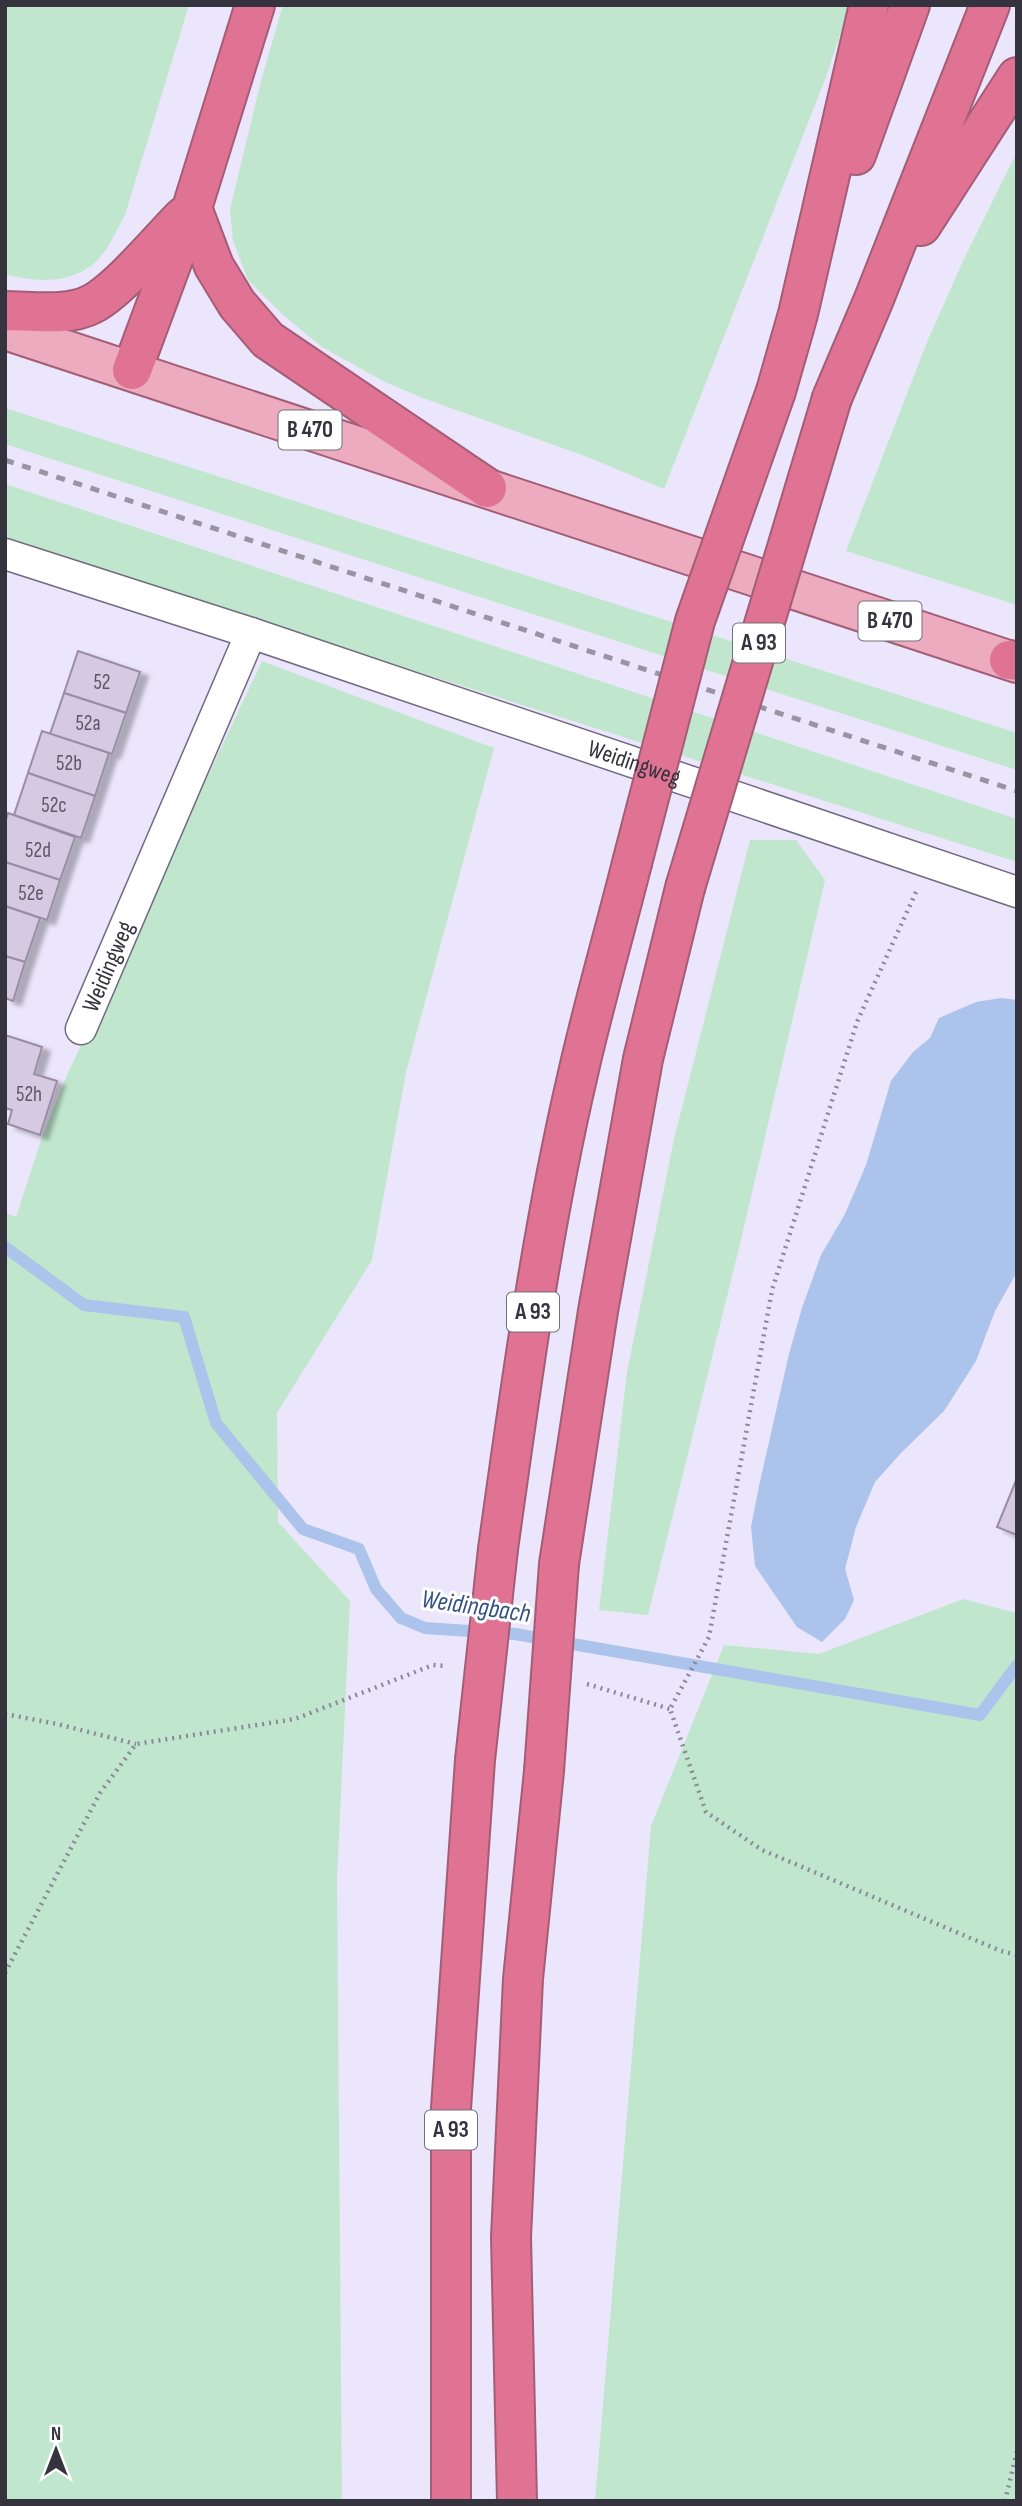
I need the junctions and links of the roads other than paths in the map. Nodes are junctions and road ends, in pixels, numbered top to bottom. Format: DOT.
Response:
graph roads {
  1 [pos="255,5"];
  2 [pos="869,5"];
  3 [pos="910,5"];
  4 [pos="990,5"];
  5 [pos="1017,77"];
  6 [pos="192,208"];
  7 [pos="874,299"];
  8 [pos="5,311"];
  9 [pos="798,313"];
  10 [pos="5,330"];
  11 [pos="132,370"];
  12 [pos="487,488"];
  13 [pos="5,554"];
  14 [pos="251,633"];
  15 [pos="1014,661"];
  16 [pos="1017,892"];
  17 [pos="80,1029"];
  18 [pos="451,2501"];
  19 [pos="517,2501"];
  1 -- 6 [label="highway"];
  2 -- 9 [label="highway"];
  3 -- 9 [label="highway, A 93"];
  4 -- 7 [label="highway, A 93"];
  5 -- 7 [label="highway"];
  6 -- 8 [label="highway"];
  6 -- 11 [label="highway"];
  6 -- 12 [label="highway"];
  7 -- 19 [label="highway, A 93, bridge"];
  9 -- 18 [label="highway, A 93, bridge"];
  10 -- 11 [label="main road, B 470"];
  11 -- 12 [label="main road, B 470"];
  12 -- 15 [label="main road, B 470"];
  13 -- 14 [label="street, Weidingweg"];
  14 -- 16 [label="street, Weidingweg"];
  14 -- 17 [label="street, Weidingweg"];
}
